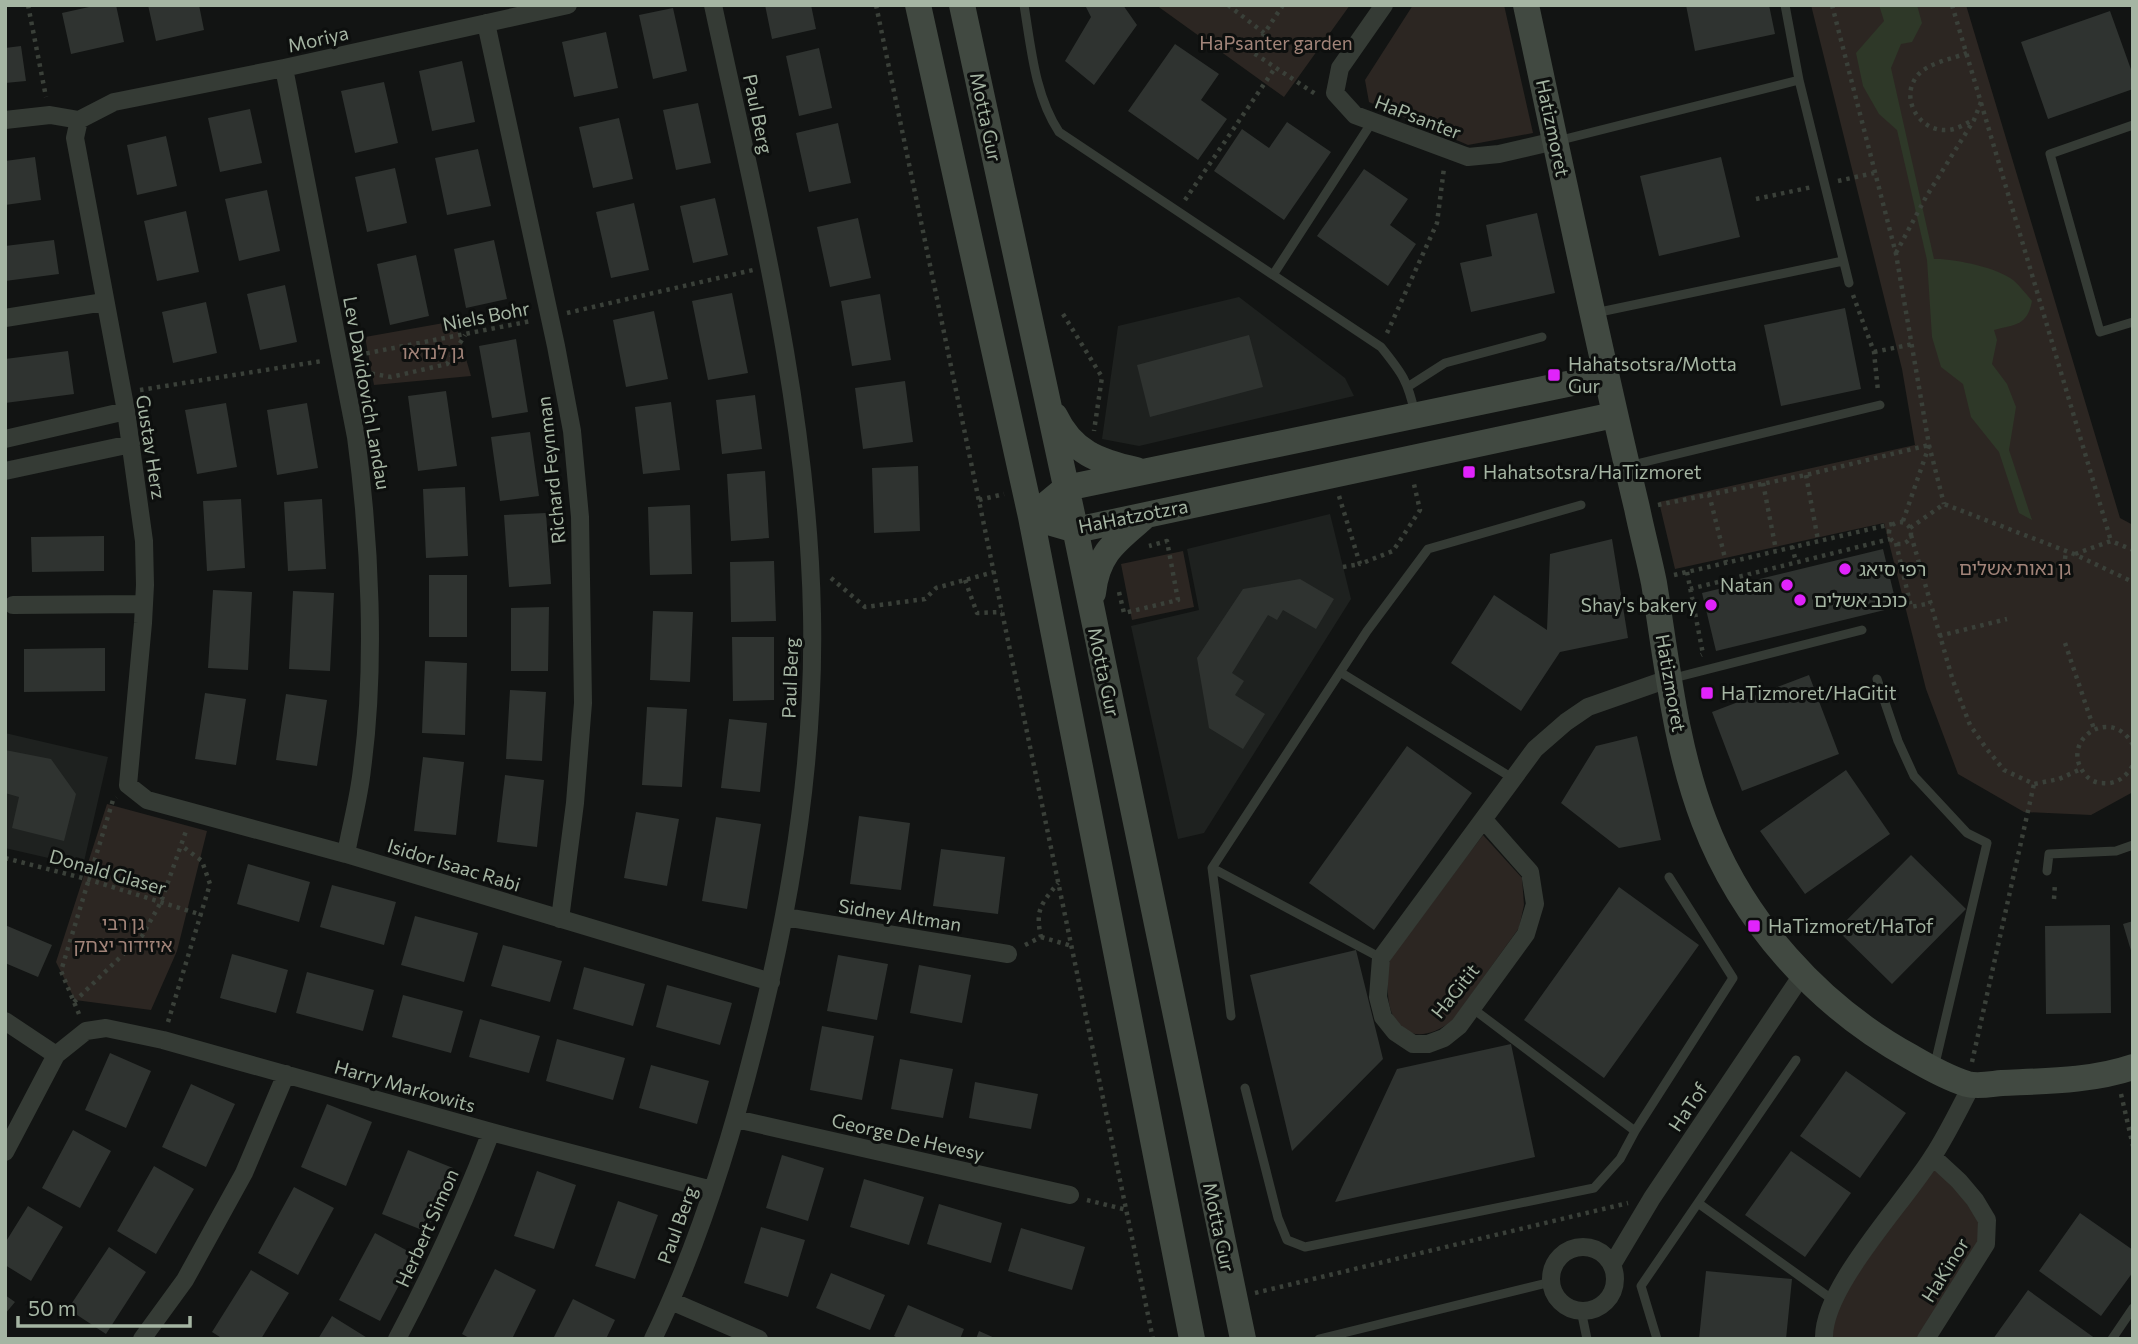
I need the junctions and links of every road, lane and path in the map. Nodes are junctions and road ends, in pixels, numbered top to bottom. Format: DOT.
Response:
graph roads {
  1 [pos="28,5"];
  2 [pos="568,5"];
  3 [pos="713,5"];
  4 [pos="876,5"];
  5 [pos="918,5"];
  6 [pos="962,5"];
  7 [pos="1024,5"];
  8 [pos="1228,5"];
  9 [pos="1283,5"];
  10 [pos="1384,5"];
  11 [pos="1526,5"];
  12 [pos="1785,5"];
  13 [pos="1832,5"];
  14 [pos="1952,5"];
  15 [pos="486,23"];
  16 [pos="1264,33"];
  17 [pos="1966,53"];
  18 [pos="284,68"];
  19 [pos="1275,68"];
  20 [pos="1799,80"];
  21 [pos="1981,102"];
  22 [pos="50,116"];
  23 [pos="1364,118"];
  24 [pos="5,120"];
  25 [pos="79,120"];
  26 [pos="1974,120"];
  27 [pos="2133,125"];
  28 [pos="1555,141"];
  29 [pos="1444,169"];
  30 [pos="1177,211"];
  31 [pos="1896,254"];
  32 [pos="1843,261"];
  33 [pos="769,266"];
  34 [pos="1273,275"];
  35 [pos="1849,283"];
  36 [pos="104,302"];
  37 [pos="1593,314"];
  38 [pos="550,317"];
  39 [pos="5,318"];
  40 [pos="2133,322"];
  41 [pos="466,334"];
  42 [pos="1542,337"];
  43 [pos="1913,344"];
  44 [pos="1381,347"];
  45 [pos="1874,352"];
  46 [pos="342,363"];
  47 [pos="1606,376"];
  48 [pos="1409,386"];
  49 [pos="122,392"];
  50 [pos="1047,399"];
  51 [pos="1880,405"];
  52 [pos="126,411"];
  53 [pos="1415,415"];
  54 [pos="1614,415"];
  55 [pos="5,439"];
  56 [pos="131,444"];
  57 [pos="1929,445"];
  58 [pos="1408,459"];
  59 [pos="1626,466"];
  60 [pos="5,471"];
  61 [pos="1144,472"];
  62 [pos="1333,475"];
  63 [pos="1806,475"];
  64 [pos="1763,484"];
  65 [pos="1066,488"];
  66 [pos="1709,494"];
  67 [pos="1944,503"];
  68 [pos="1581,505"];
  69 [pos="1654,508"];
  70 [pos="1147,514"];
  71 [pos="1031,517"];
  72 [pos="1903,522"];
  73 [pos="1892,524"];
  74 [pos="1910,528"];
  75 [pos="1076,530"];
  76 [pos="1911,536"];
  77 [pos="1890,539"];
  78 [pos="1818,540"];
  79 [pos="2111,541"];
  80 [pos="1896,543"];
  81 [pos="1792,546"];
  82 [pos="1145,547"];
  83 [pos="1776,550"];
  84 [pos="2133,550"];
  85 [pos="2066,551"];
  86 [pos="2074,554"];
  87 [pos="808,558"];
  88 [pos="2064,559"];
  89 [pos="1726,562"];
  90 [pos="1796,562"];
  91 [pos="1670,563"];
  92 [pos="1360,564"];
  93 [pos="1343,567"];
  94 [pos="994,572"];
  95 [pos="1687,572"];
  96 [pos="1671,575"];
  97 [pos="965,580"];
  98 [pos="2133,582"];
  99 [pos="1674,587"];
  100 [pos="1690,589"];
  101 [pos="1119,590"];
  102 [pos="1931,603"];
  103 [pos="144,604"];
  104 [pos="13,605"];
  105 [pos="1091,609"];
  106 [pos="1002,612"];
  107 [pos="2007,618"];
  108 [pos="1862,630"];
  109 [pos="1939,636"];
  110 [pos="2065,643"];
  111 [pos="1340,672"];
  112 [pos="1678,678"];
  113 [pos="1877,679"];
  114 [pos="2094,729"];
  115 [pos="2133,745"];
  116 [pos="2133,765"];
  117 [pos="2081,769"];
  118 [pos="1514,779"];
  119 [pos="2034,784"];
  120 [pos="128,785"];
  121 [pos="191,813"];
  122 [pos="1484,820"];
  123 [pos="182,845"];
  124 [pos="2133,845"];
  125 [pos="346,854"];
  126 [pos="5,858"];
  127 [pos="1212,868"];
  128 [pos="2047,871"];
  129 [pos="1669,877"];
  130 [pos="90,880"];
  131 [pos="1058,882"];
  132 [pos="161,902"];
  133 [pos="202,915"];
  134 [pos="785,917"];
  135 [pos="560,919"];
  136 [pos="1041,937"];
  137 [pos="1072,946"];
  138 [pos="1008,954"];
  139 [pos="1381,958"];
  140 [pos="1802,975"];
  141 [pos="771,982"];
  142 [pos="74,1002"];
  143 [pos="1472,1008"];
  144 [pos="1231,1016"];
  145 [pos="5,1021"];
  146 [pos="86,1031"];
  147 [pos="163,1040"];
  148 [pos="56,1055"];
  149 [pos="1796,1060"];
  150 [pos="1933,1070"];
  151 [pos="2124,1070"];
  152 [pos="286,1074"];
  153 [pos="1970,1084"];
  154 [pos="1245,1088"];
  155 [pos="736,1119"];
  156 [pos="1635,1131"];
  157 [pos="491,1132"];
  158 [pos="2133,1146"];
  159 [pos="5,1152"];
  160 [pos="1933,1157"];
  161 [pos="712,1190"];
  162 [pos="1070,1195"];
  163 [pos="1652,1198"];
  164 [pos="1698,1203"];
  165 [pos="1127,1210"];
  166 [pos="1612,1265"];
  167 [pos="1551,1282"];
  168 [pos="1234,1298"];
  169 [pos="1833,1300"];
  170 [pos="671,1301"];
  171 [pos="2133,1308"];
  172 [pos="1581,1310"];
  173 [pos="142,1339"];
  174 [pos="397,1339"];
  175 [pos="653,1339"];
  176 [pos="760,1339"];
  177 [pos="1153,1339"];
  178 [pos="1192,1339"];
  179 [pos="1243,1339"];
  180 [pos="1320,1339"];
  181 [pos="1587,1339"];
  182 [pos="1657,1339"];
  183 [pos="1824,1339"];
  184 [pos="1926,1339"];
  185 [pos="2112,1339"];
  1 -- 22 [label="path"];
  2 -- 15 [label="street, Moriya"];
  3 -- 33 [label="street, Paul Berg"];
  4 -- 94 [label="path"];
  5 -- 71 [label="main road"];
  6 -- 50 [label="main road, Motta Gur"];
  7 -- 30 [label="lane"];
  8 -- 16 [label="path"];
  9 -- 16 [label="path"];
  10 -- 23 [label="street, HaPsanter"];
  11 -- 28 [label="main road, Hatizmoret"];
  12 -- 20 [label="lane"];
  13 -- 31 [label="path"];
  14 -- 17 [label="path"];
  15 -- 18 [label="street, Moriya"];
  15 -- 38 [label="street, Richard Feynman"];
  16 -- 19 [label="path"];
  17 -- 21 [label="path"];
  17 -- 26 [label="path"];
  18 -- 25 [label="street, Moriya"];
  18 -- 46 [label="street, Lev Davidovich Landau"];
  19 -- 23 [label="path"];
  19 -- 30 [label="path"];
  20 -- 28 [label="lane"];
  20 -- 32 [label="lane"];
  21 -- 26 [label="path"];
  21 -- 79 [label="path"];
  22 -- 24 [label="street"];
  22 -- 25 [label="street"];
  23 -- 28 [label="street, HaPsanter"];
  23 -- 34 [label="lane"];
  25 -- 36 [label="street, Gustav Herz"];
  26 -- 31 [label="path"];
  27 -- 40 [label="lane"];
  28 -- 37 [label="main road, Hatizmoret"];
  29 -- 44 [label="path"];
  30 -- 34 [label="lane"];
  31 -- 43 [label="path"];
  32 -- 35 [label="lane"];
  32 -- 37 [label="lane"];
  33 -- 38 [label="path, Niels Bohr"];
  33 -- 87 [label="street, Paul Berg"];
  34 -- 44 [label="lane"];
  35 -- 45 [label="path"];
  36 -- 39 [label="street"];
  36 -- 49 [label="street, Gustav Herz"];
  37 -- 47 [label="main road, Hatizmoret"];
  38 -- 41 [label="path, Niels Bohr"];
  38 -- 135 [label="street, Richard Feynman"];
  41 -- 46 [label="path, Niels Bohr"];
  41 -- 46 [label="path"];
  42 -- 48 [label="lane"];
  43 -- 45 [label="path"];
  43 -- 57 [label="path"];
  44 -- 48 [label="lane"];
  45 -- 51 [label="path"];
  46 -- 49 [label="path, Niels Bohr"];
  46 -- 125 [label="street, Lev Davidovich Landau"];
  47 -- 53 [label="main road, HaHatzotzra"];
  47 -- 54 [label="main road, Hatizmoret"];
  48 -- 53 [label="lane"];
  49 -- 52 [label="street, Gustav Herz"];
  50 -- 61 [label="main road"];
  50 -- 65 [label="main road, Motta Gur"];
  51 -- 59 [label="lane"];
  52 -- 55 [label="street"];
  52 -- 56 [label="street, Gustav Herz"];
  53 -- 61 [label="main road, HaHatzotzra"];
  54 -- 58 [label="main road, HaHatzotzra"];
  54 -- 59 [label="main road, Hatizmoret"];
  56 -- 60 [label="street"];
  56 -- 103 [label="street, Gustav Herz"];
  57 -- 63 [label="path"];
  57 -- 67 [label="path"];
  57 -- 72 [label="path"];
  58 -- 62 [label="main road, HaHatzotzra"];
  58 -- 92 [label="path"];
  59 -- 69 [label="main road, Hatizmoret"];
  61 -- 65 [label="main road, HaHatzotzra"];
  62 -- 70 [label="main road, HaHatzotzra"];
  62 -- 92 [label="path"];
  63 -- 64 [label="path"];
  63 -- 78 [label="path"];
  64 -- 66 [label="path"];
  64 -- 83 [label="path"];
  65 -- 71 [label="main road, HaHatzotzra"];
  65 -- 75 [label="main road, Motta Gur"];
  66 -- 69 [label="path"];
  66 -- 89 [label="path"];
  67 -- 74 [label="path"];
  67 -- 85 [label="path"];
  68 -- 111 [label="lane"];
  69 -- 112 [label="main road, Hatizmoret"];
  70 -- 75 [label="main road, HaHatzotzra"];
  70 -- 105 [label="main road"];
  71 -- 75 [label="main road, HaHatzotzra"];
  71 -- 178 [label="main road"];
  72 -- 73 [label="path"];
  72 -- 74 [label="path"];
  73 -- 77 [label="path"];
  73 -- 78 [label="path"];
  74 -- 76 [label="path"];
  75 -- 105 [label="main road, Motta Gur"];
  76 -- 80 [label="path"];
  76 -- 102 [label="path"];
  77 -- 80 [label="path"];
  77 -- 90 [label="path"];
  78 -- 81 [label="path"];
  79 -- 84 [label="path"];
  79 -- 86 [label="path"];
  80 -- 102 [label="path"];
  81 -- 83 [label="path"];
  81 -- 90 [label="path"];
  82 -- 101 [label="path"];
  83 -- 89 [label="path"];
  85 -- 86 [label="path"];
  85 -- 88 [label="path"];
  86 -- 98 [label="path"];
  87 -- 97 [label="path"];
  87 -- 134 [label="street, Paul Berg"];
  89 -- 95 [label="path"];
  90 -- 100 [label="path"];
  91 -- 96 [label="path"];
  92 -- 93 [label="path"];
  94 -- 97 [label="path"];
  94 -- 106 [label="path"];
  95 -- 96 [label="path"];
  95 -- 100 [label="path"];
  96 -- 99 [label="path"];
  97 -- 106 [label="path"];
  100 -- 112 [label="path"];
  102 -- 109 [label="path"];
  103 -- 104 [label="street"];
  103 -- 120 [label="street, Gustav Herz"];
  105 -- 168 [label="main road, Motta Gur"];
  106 -- 131 [label="path"];
  107 -- 109 [label="path"];
  108 -- 112 [label="lane"];
  109 -- 119 [label="path"];
  110 -- 114 [label="path"];
  111 -- 118 [label="lane"];
  111 -- 127 [label="lane"];
  112 -- 118 [label="street"];
  112 -- 140 [label="main road, Hatizmoret"];
  113 -- 150 [label="lane"];
  114 -- 115 [label="path"];
  114 -- 117 [label="path"];
  116 -- 117 [label="path"];
  117 -- 119 [label="path"];
  118 -- 122 [label="street"];
  119 -- 153 [label="path"];
  120 -- 121 [label="street, Isidor Isaac Rabi"];
  120 -- 130 [label="path"];
  121 -- 123 [label="path"];
  121 -- 125 [label="street, Isidor Isaac Rabi"];
  122 -- 139 [label="street"];
  122 -- 143 [label="street, HaGitit"];
  123 -- 132 [label="path"];
  123 -- 133 [label="path"];
  124 -- 128 [label="lane"];
  125 -- 135 [label="street, Isidor Isaac Rabi"];
  126 -- 130 [label="path, Donald Glaser"];
  127 -- 139 [label="lane"];
  127 -- 144 [label="lane"];
  129 -- 156 [label="lane"];
  130 -- 132 [label="path, Donald Glaser"];
  130 -- 142 [label="path"];
  131 -- 136 [label="path"];
  131 -- 137 [label="path"];
  132 -- 133 [label="path, Donald Glaser"];
  132 -- 142 [label="path"];
  133 -- 147 [label="path"];
  134 -- 138 [label="street, Sidney Altman"];
  134 -- 141 [label="street, Paul Berg"];
  135 -- 141 [label="street, Isidor Isaac Rabi"];
  136 -- 137 [label="path"];
  136 -- 138 [label="path"];
  137 -- 165 [label="path"];
  139 -- 143 [label="street, HaGitit"];
  140 -- 150 [label="main road, Hatizmoret"];
  140 -- 163 [label="street, HaTof"];
  141 -- 155 [label="street, Paul Berg"];
  142 -- 146 [label="path"];
  143 -- 156 [label="lane"];
  145 -- 148 [label="street"];
  146 -- 147 [label="street, Harry Markowits"];
  146 -- 148 [label="street"];
  147 -- 152 [label="street, Harry Markowits"];
  148 -- 159 [label="street"];
  149 -- 164 [label="lane"];
  150 -- 153 [label="main road, Hatizmoret"];
  151 -- 153 [label="main road, Hatizmoret"];
  151 -- 158 [label="path"];
  152 -- 157 [label="street, Harry Markowits"];
  152 -- 173 [label="street"];
  153 -- 160 [label="street"];
  154 -- 156 [label="lane"];
  155 -- 161 [label="street, Paul Berg"];
  155 -- 162 [label="street, George De Hevesy"];
  157 -- 161 [label="street, Harry Markowits"];
  157 -- 174 [label="street, Herbert Simon"];
  160 -- 169 [label="street"];
  160 -- 184 [label="street, HaKinor"];
  161 -- 170 [label="street, Paul Berg"];
  162 -- 165 [label="path"];
  163 -- 166 [label="street, HaTof"];
  163 -- 168 [label="path"];
  164 -- 169 [label="lane"];
  164 -- 182 [label="lane"];
  165 -- 177 [label="path"];
  166 -- 167 [label="street"];
  166 -- 172 [label="street"];
  167 -- 172 [label="street"];
  167 -- 180 [label="lane"];
  168 -- 179 [label="main road, Motta Gur"];
  169 -- 183 [label="street"];
  170 -- 175 [label="street, Paul Berg"];
  170 -- 176 [label="street"];
  171 -- 185 [label="lane"];
  172 -- 181 [label="lane"];
}
